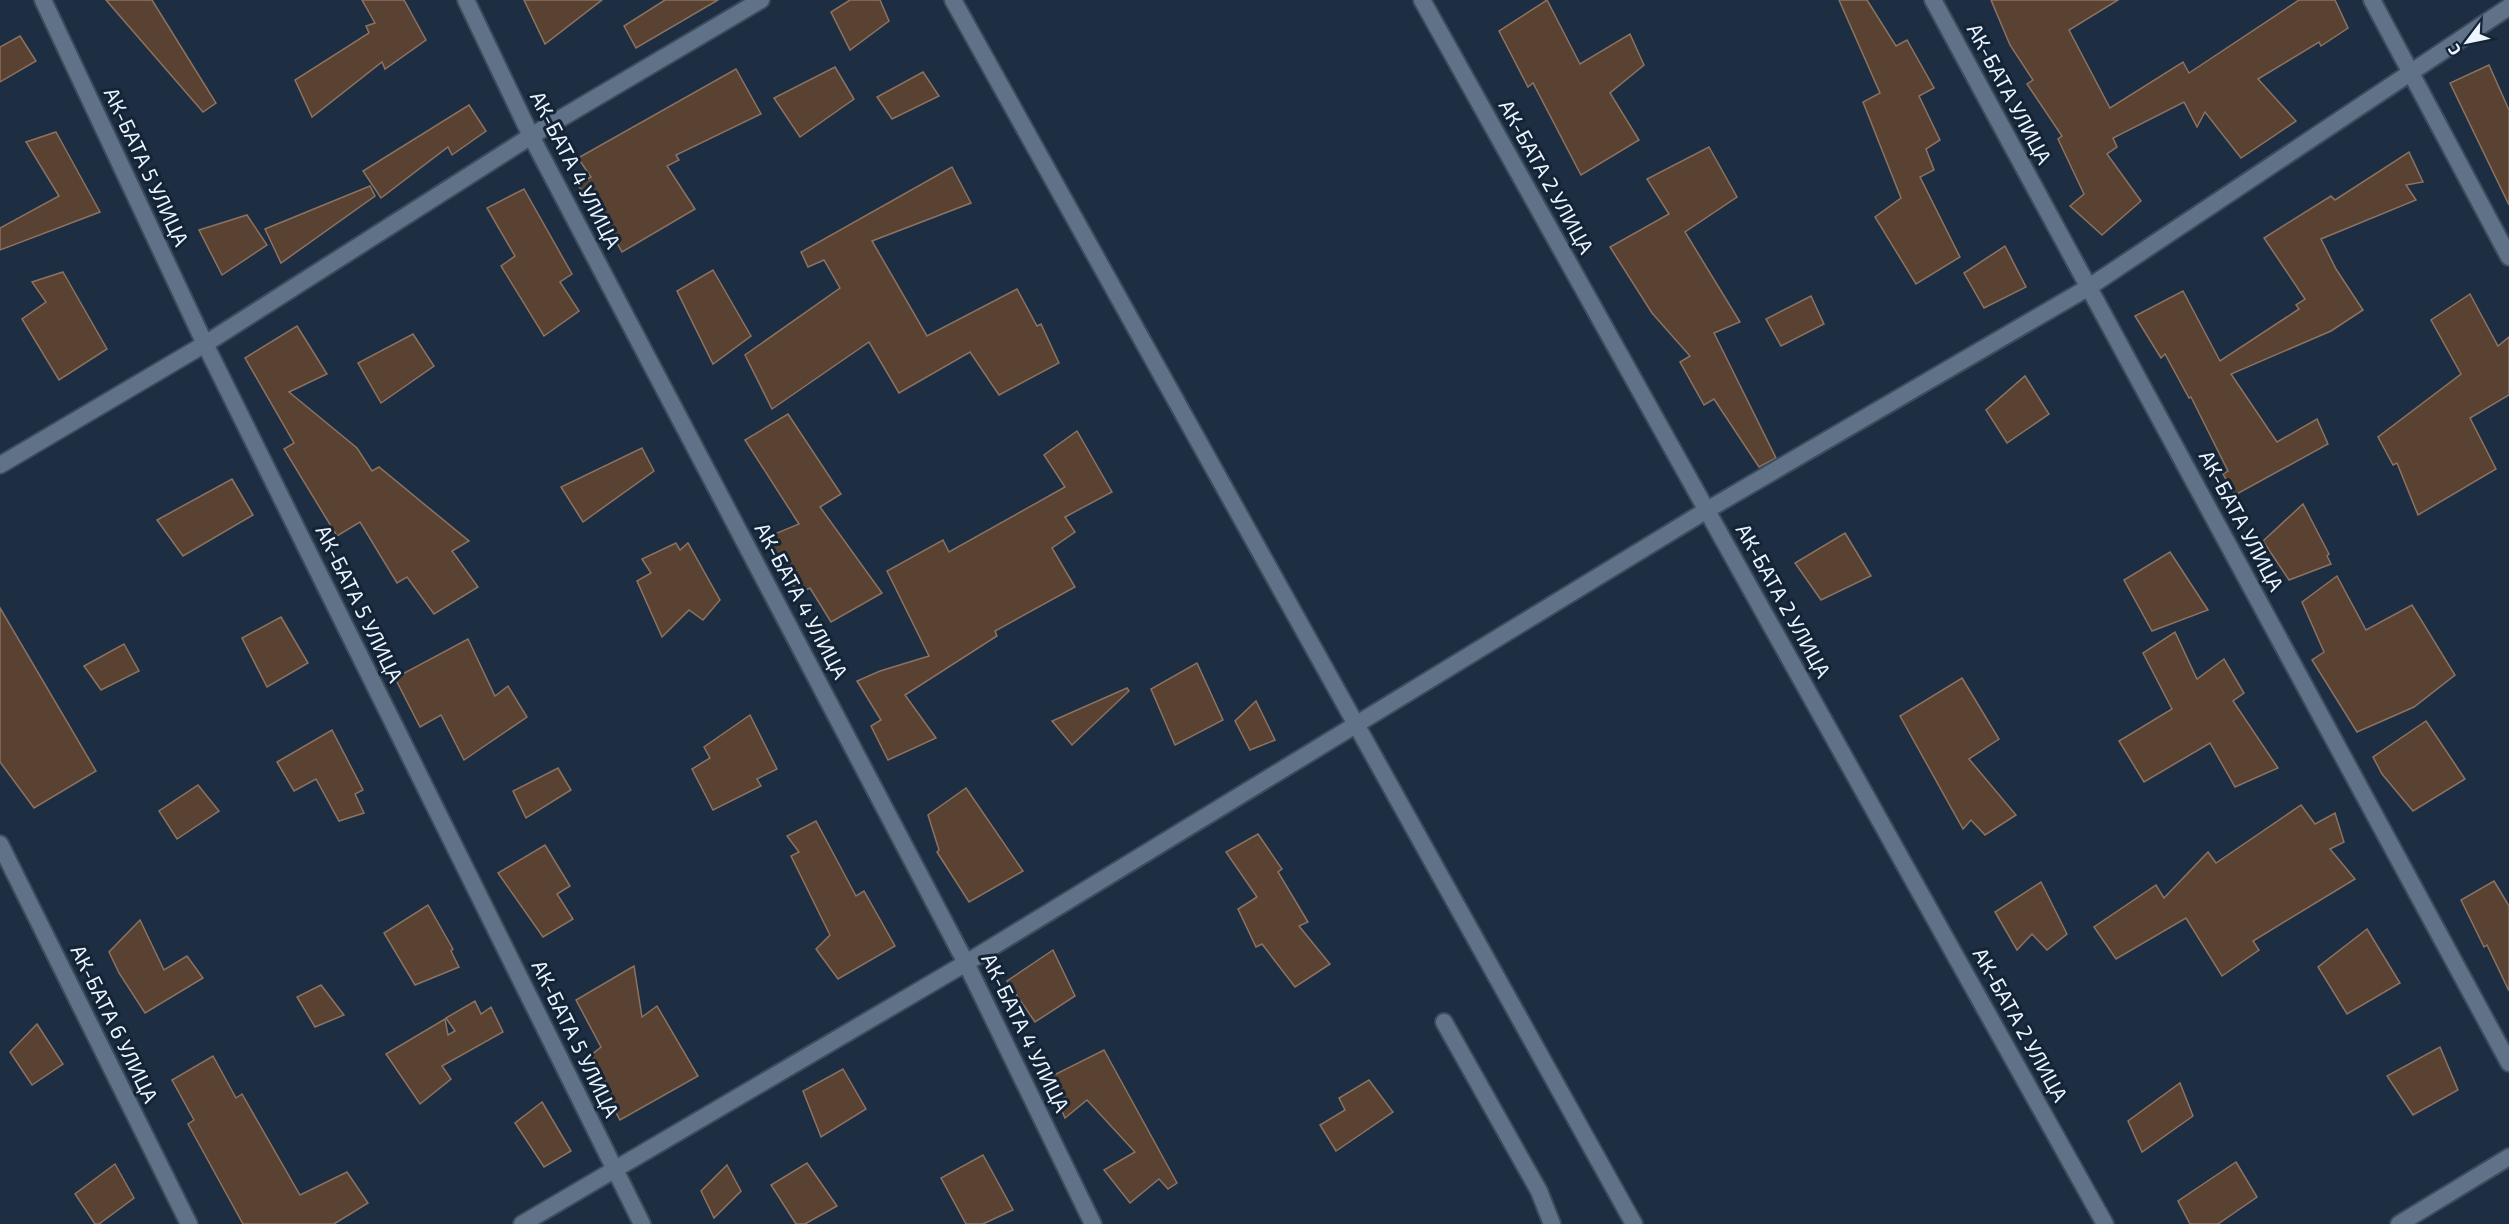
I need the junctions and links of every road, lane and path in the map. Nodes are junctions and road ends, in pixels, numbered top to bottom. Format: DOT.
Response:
graph roads {
  1 [pos="42,0"];
  2 [pos="465,0"];
  3 [pos="761,0"];
  4 [pos="953,0"];
  5 [pos="1422,0"];
  6 [pos="1933,0"];
  7 [pos="2372,0"];
  8 [pos="2509,7"];
  9 [pos="2411,74"];
  10 [pos="531,136"];
  11 [pos="2509,257"];
  12 [pos="2089,287"];
  13 [pos="205,344"];
  14 [pos="0,465"];
  15 [pos="1707,510"];
  16 [pos="1358,724"];
  17 [pos="0,844"];
  18 [pos="966,963"];
  19 [pos="1444,1022"];
  20 [pos="2509,1063"];
  21 [pos="2509,1156"];
  22 [pos="616,1170"];
  23 [pos="189,1224"];
  24 [pos="522,1224"];
  25 [pos="642,1224"];
  26 [pos="1093,1224"];
  27 [pos="1552,1224"];
  28 [pos="1634,1224"];
  29 [pos="2105,1224"];
  30 [pos="2399,1224"];
  1 -- 13 [label="street, АК-БАТА 5 УЛИЦА"];
  2 -- 10 [label="street, АК-БАТА 4 УЛИЦА"];
  3 -- 10 [label="street"];
  4 -- 16 [label="street"];
  5 -- 15 [label="street, АК-БАТА 2 УЛИЦА"];
  6 -- 12 [label="street, АК-БАТА УЛИЦА"];
  7 -- 9 [label="street"];
  8 -- 9 [label="street"];
  9 -- 11 [label="street"];
  9 -- 12 [label="street"];
  10 -- 13 [label="street"];
  10 -- 18 [label="street, АК-БАТА 4 УЛИЦА"];
  12 -- 15 [label="street"];
  12 -- 20 [label="street, АК-БАТА УЛИЦА"];
  13 -- 14 [label="street"];
  13 -- 22 [label="street, АК-БАТА 5 УЛИЦА"];
  15 -- 16 [label="street"];
  15 -- 29 [label="street, АК-БАТА 2 УЛИЦА"];
  16 -- 18 [label="street"];
  16 -- 28 [label="street"];
  17 -- 23 [label="street, АК-БАТА 6 УЛИЦА"];
  18 -- 22 [label="street"];
  18 -- 26 [label="street, АК-БАТА 4 УЛИЦА"];
  19 -- 27 [label="street"];
  21 -- 30 [label="street"];
  22 -- 24 [label="street"];
  22 -- 25 [label="street, АК-БАТА 5 УЛИЦА"];
}
